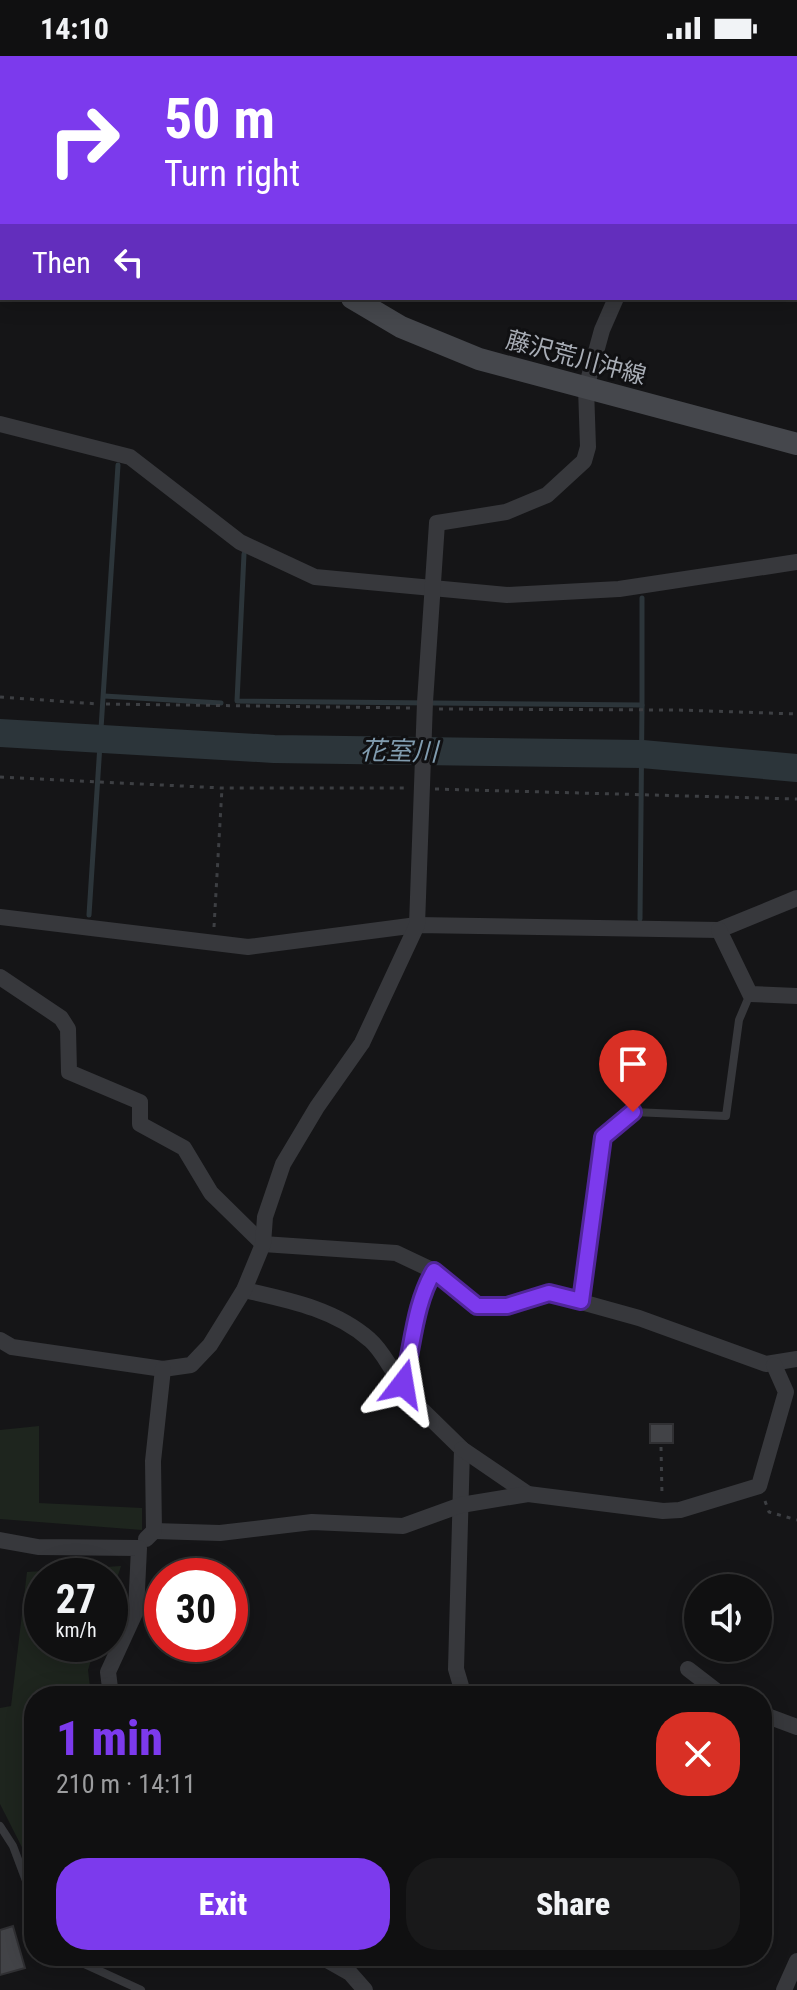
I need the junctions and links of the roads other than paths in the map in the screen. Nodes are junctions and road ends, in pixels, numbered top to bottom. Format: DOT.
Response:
graph roads {
  1 [pos="355,300"];
  2 [pos="615,300"];
  3 [pos="586,388"];
  4 [pos="0,424"];
  5 [pos="797,444"];
  6 [pos="797,562"];
  7 [pos="435,588"];
  8 [pos="797,898"];
  9 [pos="0,917"];
  10 [pos="417,925"];
  11 [pos="719,930"];
  12 [pos="0,977"];
  13 [pos="750,994"];
  14 [pos="797,996"];
  15 [pos="263,1244"];
  16 [pos="434,1271"];
  17 [pos="244,1290"];
  18 [pos="581,1301"];
  19 [pos="0,1340"];
  20 [pos="797,1359"];
  21 [pos="774,1365"];
  22 [pos="163,1369"];
  23 [pos="403,1384"];
  24 [pos="792,1395"];
  25 [pos="462,1449"];
  26 [pos="528,1494"];
  27 [pos="461,1505"];
  28 [pos="154,1531"];
  29 [pos="0,1540"];
  30 [pos="139,1548"];
  31 [pos="688,1669"];
  32 [pos="110,1686"];
  33 [pos="461,1686"];
  34 [pos="710,1686"];
  35 [pos="772,1718"];
  36 [pos="797,1727"];
  37 [pos="0,1826"];
  38 [pos="24,1875"];
  39 [pos="797,1961"];
  40 [pos="89,1966"];
  41 [pos="338,1966"];
  42 [pos="141,1990"];
  43 [pos="365,1990"];
  44 [pos="784,1990"];
  1 -- 3 [label="main road, 藤沢荒川沖線"];
  2 -- 3 [label="street"];
  3 -- 5 [label="main road, 藤沢荒川沖線"];
  3 -- 7 [label="street"];
  4 -- 7 [label="street"];
  6 -- 7 [label="street"];
  7 -- 10 [label="street"];
  8 -- 11 [label="street"];
  9 -- 10 [label="street"];
  10 -- 11 [label="street"];
  10 -- 15 [label="street"];
  11 -- 13 [label="street"];
  12 -- 15 [label="street"];
  13 -- 14 [label="street"];
  13 -- 18 [label="lane"];
  15 -- 16 [label="street"];
  15 -- 17 [label="street"];
  16 -- 18 [label="street"];
  16 -- 23 [label="street"];
  17 -- 22 [label="street"];
  17 -- 23 [label="street"];
  18 -- 21 [label="street"];
  19 -- 22 [label="street"];
  20 -- 21 [label="street"];
  21 -- 24 [label="street"];
  22 -- 28 [label="street"];
  23 -- 25 [label="street"];
  24 -- 26 [label="street"];
  25 -- 26 [label="street"];
  25 -- 27 [label="street"];
  26 -- 27 [label="street"];
  27 -- 28 [label="street"];
  27 -- 33 [label="street"];
  28 -- 30 [label="street"];
  29 -- 30 [label="street"];
  30 -- 32 [label="street"];
  31 -- 34 [label="street"];
  35 -- 36 [label="street"];
  37 -- 38 [label="lane"];
  39 -- 44 [label="street"];
  40 -- 42 [label="lane"];
  41 -- 43 [label="street"];
}
